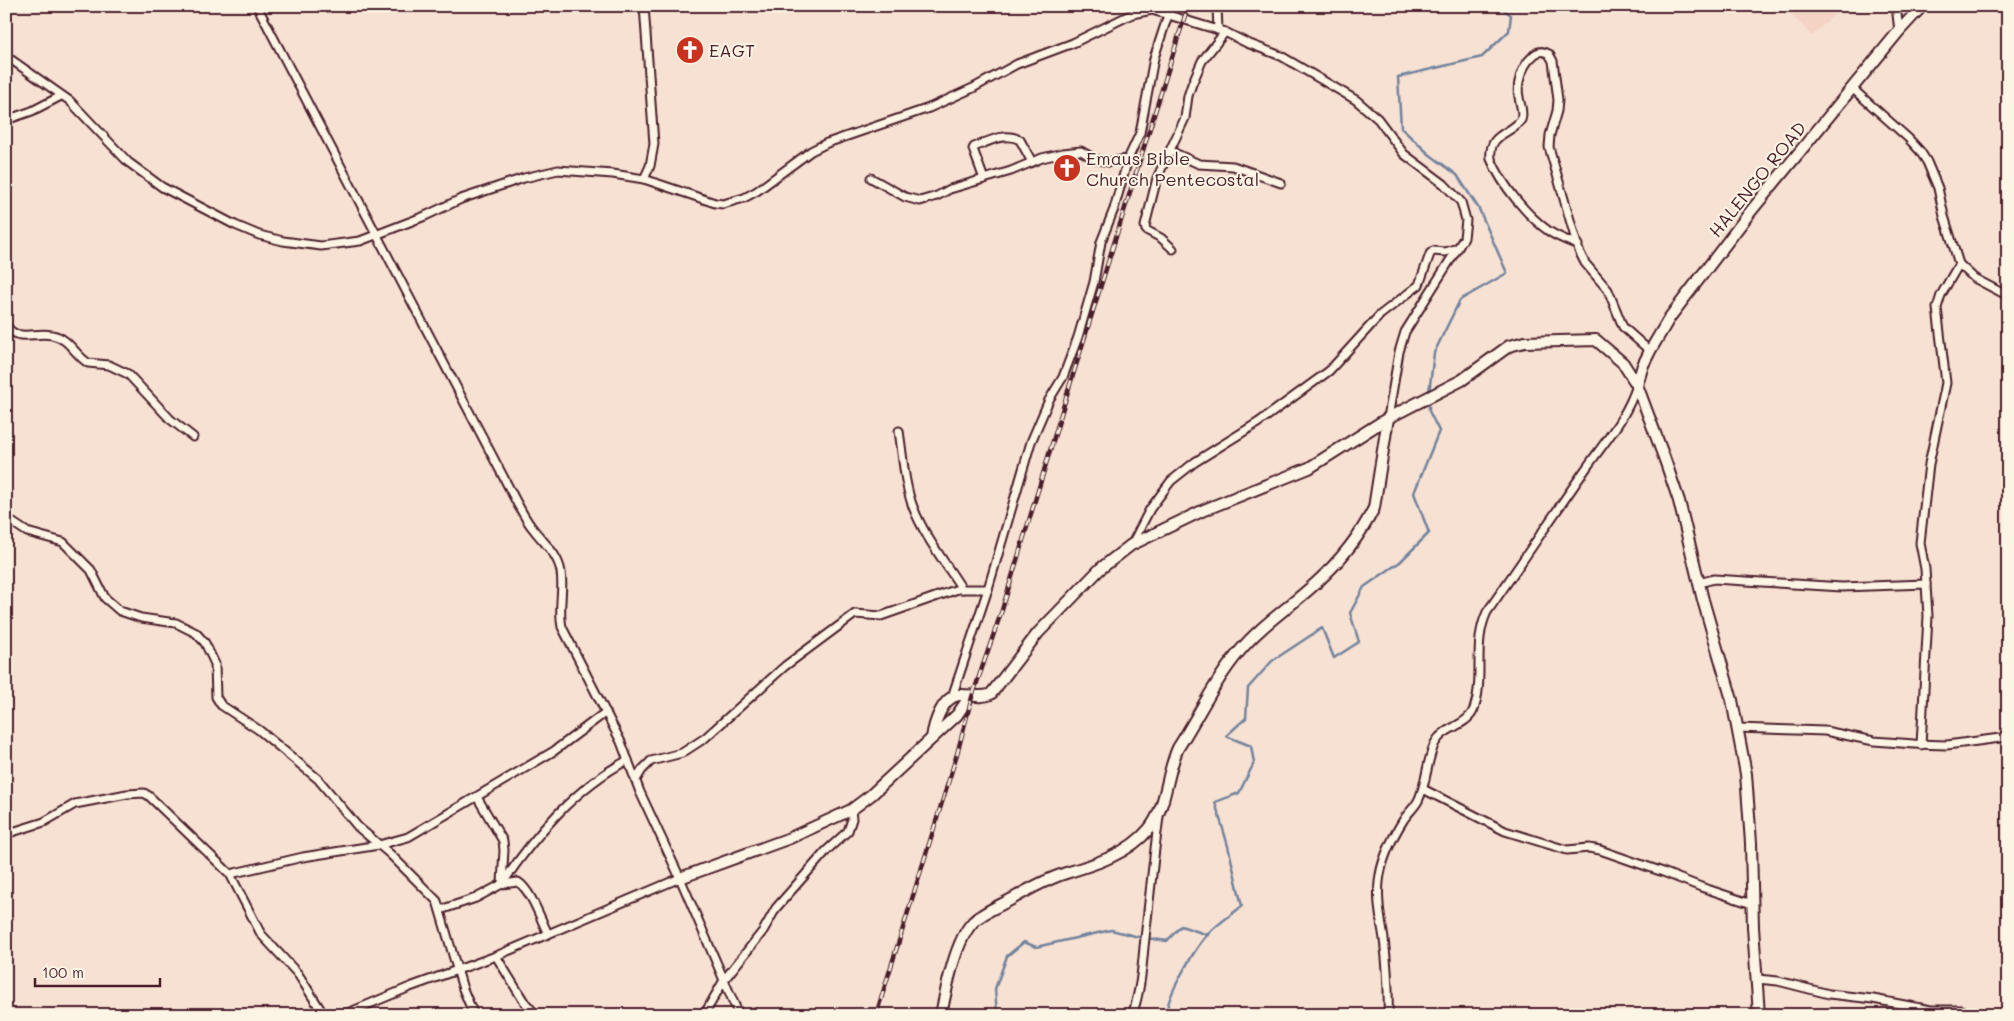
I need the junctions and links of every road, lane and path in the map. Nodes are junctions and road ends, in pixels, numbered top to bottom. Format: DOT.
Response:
graph roads {
  1 [pos="257,6"];
  2 [pos="644,6"];
  3 [pos="1171,6"];
  4 [pos="1217,6"];
  5 [pos="1896,6"];
  6 [pos="1922,6"];
  7 [pos="1145,8"];
  8 [pos="1169,14"];
  9 [pos="1222,31"];
  10 [pos="1899,31"];
  11 [pos="6,56"];
  12 [pos="1853,89"];
  13 [pos="61,96"];
  14 [pos="6,120"];
  15 [pos="1170,151"];
  16 [pos="1128,159"];
  17 [pos="1032,162"];
  18 [pos="871,178"];
  19 [pos="644,179"];
  20 [pos="984,179"];
  21 [pos="1281,183"];
  22 [pos="377,233"];
  23 [pos="1578,245"];
  24 [pos="1458,248"];
  25 [pos="1173,249"];
  26 [pos="1959,264"];
  27 [pos="2008,296"];
  28 [pos="6,325"];
  29 [pos="1650,351"];
  30 [pos="1637,385"];
  31 [pos="1388,418"];
  32 [pos="899,431"];
  33 [pos="193,438"];
  34 [pos="6,518"];
  35 [pos="1131,545"];
  36 [pos="1699,583"];
  37 [pos="1926,584"];
  38 [pos="962,589"];
  39 [pos="988,589"];
  40 [pos="970,696"];
  41 [pos="952,697"];
  42 [pos="606,712"];
  43 [pos="1738,728"];
  44 [pos="2008,737"];
  45 [pos="932,738"];
  46 [pos="1921,744"];
  47 [pos="628,760"];
  48 [pos="636,780"];
  49 [pos="1423,790"];
  50 [pos="477,797"];
  51 [pos="851,810"];
  52 [pos="1159,814"];
  53 [pos="6,834"];
  54 [pos="379,845"];
  55 [pos="230,874"];
  56 [pos="680,878"];
  57 [pos="502,884"];
  58 [pos="1752,904"];
  59 [pos="440,910"];
  60 [pos="548,934"];
  61 [pos="496,956"];
  62 [pos="458,970"];
  63 [pos="1757,979"];
  64 [pos="724,980"];
  65 [pos="324,1015"];
  66 [pos="343,1015"];
  67 [pos="474,1015"];
  68 [pos="536,1015"];
  69 [pos="704,1015"];
  70 [pos="739,1015"];
  71 [pos="942,1015"];
  72 [pos="1132,1015"];
  73 [pos="1388,1015"];
  74 [pos="1759,1015"];
  75 [pos="1966,1015"];
  1 -- 22 [label="street"];
  2 -- 19 [label="street"];
  3 -- 8 [label="street"];
  4 -- 9 [label="street"];
  5 -- 10 [label="street"];
  6 -- 10 [label="street, HALENGO ROAD"];
  7 -- 8 [label="street"];
  7 -- 19 [label="street"];
  8 -- 9 [label="street"];
  8 -- 16 [label="street"];
  9 -- 15 [label="street"];
  9 -- 24 [label="street"];
  10 -- 12 [label="street, HALENGO ROAD"];
  11 -- 13 [label="street"];
  12 -- 26 [label="street"];
  12 -- 29 [label="street, HALENGO ROAD"];
  13 -- 14 [label="street"];
  13 -- 22 [label="street"];
  15 -- 21 [label="street"];
  15 -- 25 [label="street"];
  16 -- 17 [label="street"];
  16 -- 39 [label="street"];
  17 -- 20 [label="street"];
  17 -- 20 [label="street"];
  18 -- 20 [label="street"];
  19 -- 22 [label="street"];
  22 -- 42 [label="street"];
  23 -- 23 [label="street"];
  23 -- 29 [label="street"];
  24 -- 31 [label="street"];
  24 -- 35 [label="street"];
  26 -- 27 [label="street"];
  26 -- 37 [label="street"];
  28 -- 33 [label="street"];
  29 -- 30 [label="street, HALENGO ROAD"];
  30 -- 31 [label="street"];
  30 -- 36 [label="street"];
  30 -- 49 [label="street"];
  31 -- 35 [label="street"];
  31 -- 52 [label="street"];
  32 -- 38 [label="street"];
  34 -- 54 [label="street"];
  35 -- 40 [label="street"];
  36 -- 37 [label="street"];
  36 -- 43 [label="street"];
  37 -- 46 [label="street"];
  38 -- 39 [label="street"];
  38 -- 48 [label="street"];
  39 -- 41 [label="street"];
  40 -- 41 [label="street"];
  40 -- 45 [label="street"];
  41 -- 45 [label="street"];
  42 -- 47 [label="street"];
  42 -- 50 [label="street"];
  43 -- 46 [label="street"];
  43 -- 58 [label="street"];
  44 -- 46 [label="street"];
  45 -- 51 [label="street"];
  47 -- 48 [label="street"];
  47 -- 57 [label="street"];
  48 -- 56 [label="street"];
  49 -- 58 [label="street"];
  49 -- 73 [label="street"];
  50 -- 54 [label="street"];
  50 -- 57 [label="street"];
  51 -- 56 [label="street"];
  51 -- 64 [label="street"];
  52 -- 71 [label="street"];
  52 -- 72 [label="street"];
  53 -- 55 [label="street"];
  54 -- 55 [label="street"];
  54 -- 59 [label="street"];
  55 -- 65 [label="street"];
  56 -- 60 [label="street"];
  56 -- 64 [label="street"];
  57 -- 59 [label="street"];
  57 -- 60 [label="street"];
  58 -- 63 [label="street"];
  59 -- 62 [label="street"];
  60 -- 61 [label="street"];
  61 -- 62 [label="street"];
  61 -- 68 [label="street"];
  62 -- 66 [label="street"];
  62 -- 67 [label="street"];
  63 -- 74 [label="street"];
  63 -- 75 [label="street"];
  64 -- 69 [label="street"];
  64 -- 70 [label="street"];
}
